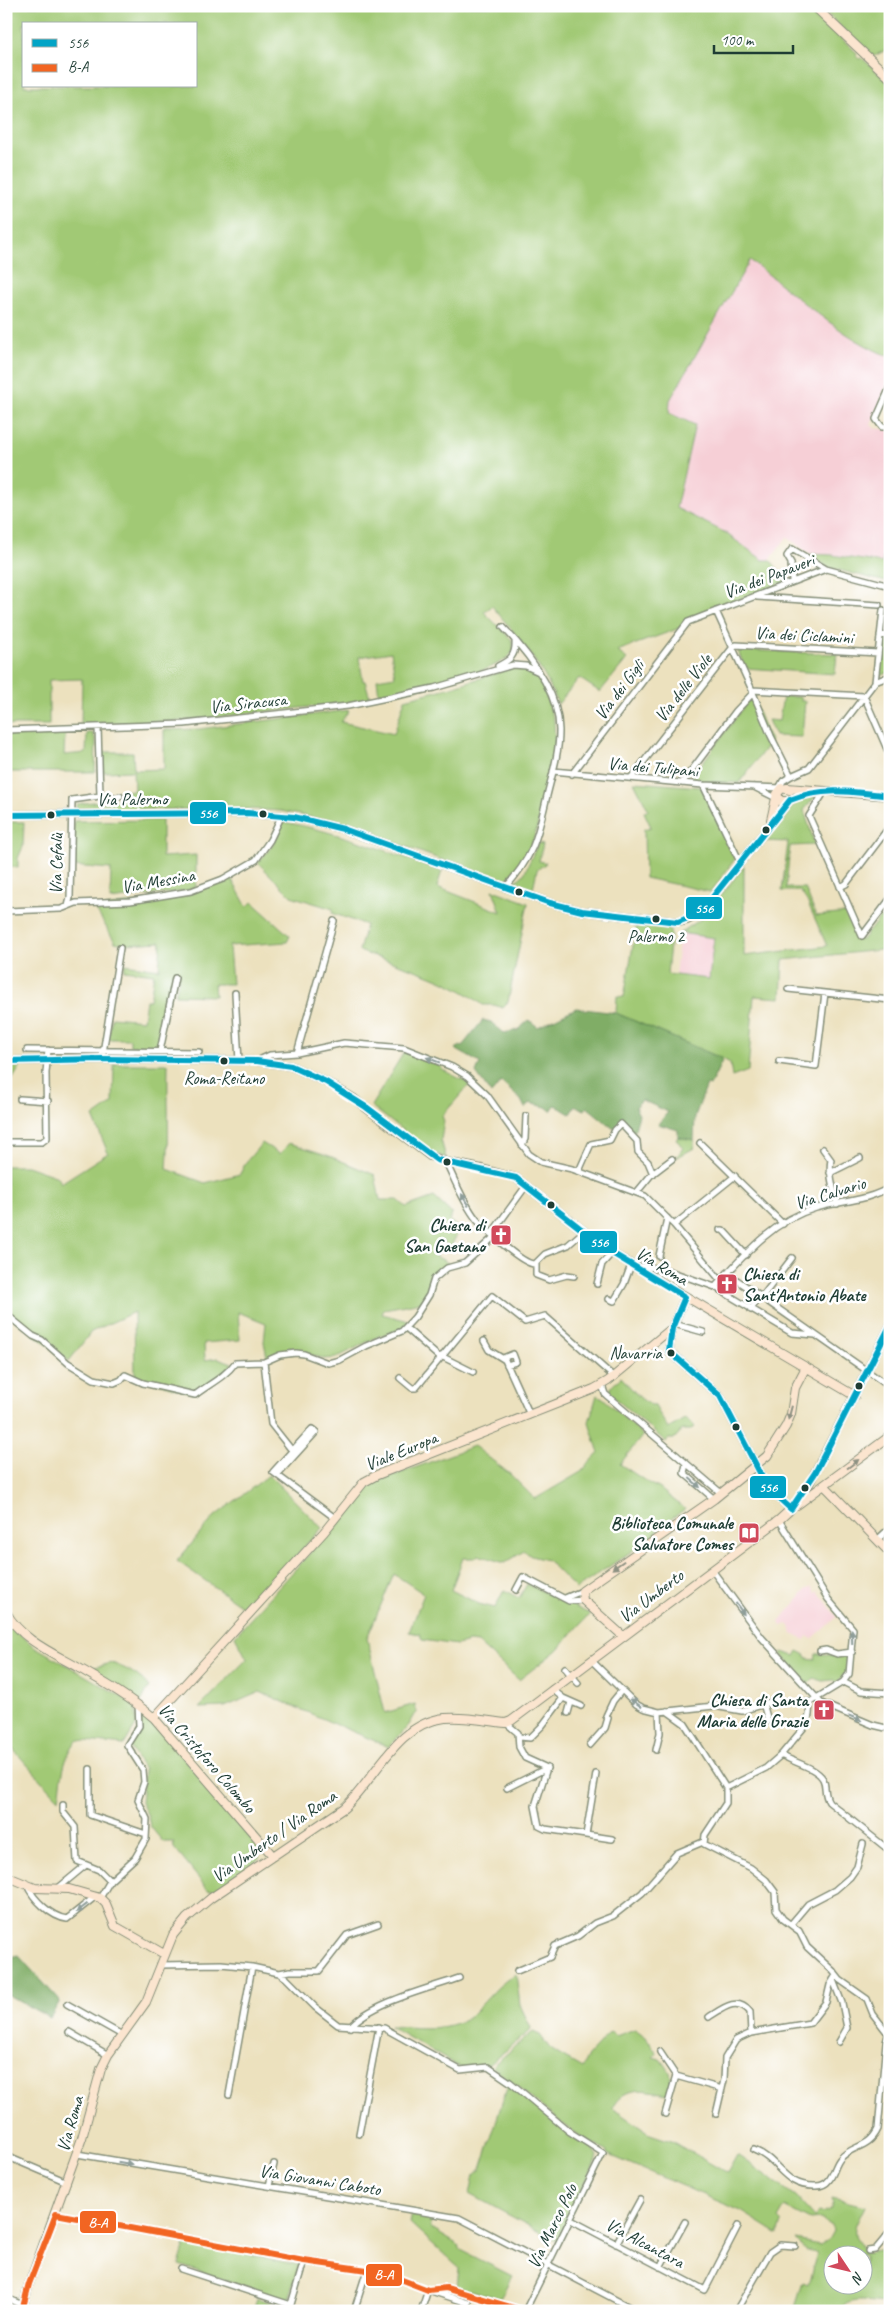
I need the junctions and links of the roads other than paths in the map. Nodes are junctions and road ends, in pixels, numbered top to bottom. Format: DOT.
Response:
graph roads {
  1 [pos="814,6"];
  2 [pos="890,78"];
  3 [pos="890,387"];
  4 [pos="890,427"];
  5 [pos="826,569"];
  6 [pos="792,582"];
  7 [pos="890,586"];
  8 [pos="770,591"];
  9 [pos="754,597"];
  10 [pos="771,599"];
  11 [pos="716,611"];
  12 [pos="688,622"];
  13 [pos="502,627"];
  14 [pos="881,633"];
  15 [pos="890,636"];
  16 [pos="515,640"];
  17 [pos="733,647"];
  18 [pos="876,653"];
  19 [pos="528,656"];
  20 [pos="512,662"];
  21 [pos="539,672"];
  22 [pos="890,676"];
  23 [pos="874,683"];
  24 [pos="752,691"];
  25 [pos="864,696"];
  26 [pos="98,727"];
  27 [pos="6,730"];
  28 [pos="890,756"];
  29 [pos="553,771"];
  30 [pos="572,774"];
  31 [pos="791,776"];
  32 [pos="631,778"];
  33 [pos="682,783"];
  34 [pos="703,785"];
  35 [pos="751,786"];
  36 [pos="780,791"];
  37 [pos="822,791"];
  38 [pos="100,796"];
  39 [pos="120,796"];
  40 [pos="890,796"];
  41 [pos="790,800"];
  42 [pos="70,814"];
  43 [pos="6,815"];
  44 [pos="282,815"];
  45 [pos="768,826"];
  46 [pos="890,826"];
  47 [pos="740,862"];
  48 [pos="840,887"];
  49 [pos="505,888"];
  50 [pos="890,899"];
  51 [pos="68,906"];
  52 [pos="6,911"];
  53 [pos="334,921"];
  54 [pos="120,948"];
  55 [pos="175,978"];
  56 [pos="788,989"];
  57 [pos="235,993"];
  58 [pos="825,993"];
  59 [pos="890,1000"];
  60 [pos="27,1050"];
  61 [pos="48,1050"];
  62 [pos="104,1050"];
  63 [pos="160,1051"];
  64 [pos="199,1052"];
  65 [pos="297,1054"];
  66 [pos="102,1060"];
  67 [pos="779,1060"];
  68 [pos="6,1061"];
  69 [pos="239,1061"];
  70 [pos="257,1061"];
  71 [pos="47,1062"];
  72 [pos="20,1099"];
  73 [pos="48,1100"];
  74 [pos="526,1116"];
  75 [pos="11,1142"];
  76 [pos="700,1143"];
  77 [pos="522,1145"];
  78 [pos="823,1149"];
  79 [pos="860,1158"];
  80 [pos="672,1159"];
  81 [pos="446,1162"];
  82 [pos="578,1171"];
  83 [pos="830,1173"];
  84 [pos="653,1174"];
  85 [pos="735,1176"];
  86 [pos="526,1186"];
  87 [pos="890,1187"];
  88 [pos="637,1192"];
  89 [pos="837,1204"];
  90 [pos="667,1218"];
  91 [pos="783,1224"];
  92 [pos="674,1225"];
  93 [pos="720,1230"];
  94 [pos="583,1232"];
  95 [pos="494,1234"];
  96 [pos="612,1253"];
  97 [pos="746,1255"];
  98 [pos="659,1256"];
  99 [pos="792,1258"];
  100 [pos="536,1263"];
  101 [pos="632,1265"];
  102 [pos="728,1273"];
  103 [pos="574,1276"];
  104 [pos="721,1281"];
  105 [pos="597,1284"];
  106 [pos="715,1288"];
  107 [pos="760,1296"];
  108 [pos="685,1297"];
  109 [pos="609,1299"];
  110 [pos="751,1310"];
  111 [pos="6,1314"];
  112 [pos="673,1326"];
  113 [pos="890,1326"];
  114 [pos="406,1328"];
  115 [pos="703,1332"];
  116 [pos="815,1335"];
  117 [pos="659,1339"];
  118 [pos="484,1341"];
  119 [pos="669,1351"];
  120 [pos="441,1357"];
  121 [pos="502,1358"];
  122 [pos="264,1362"];
  123 [pos="507,1365"];
  124 [pos="806,1368"];
  125 [pos="866,1371"];
  126 [pos="473,1372"];
  127 [pos="614,1377"];
  128 [pos="400,1378"];
  129 [pos="602,1385"];
  130 [pos="890,1387"];
  131 [pos="854,1396"];
  132 [pos="530,1416"];
  133 [pos="890,1436"];
  134 [pos="294,1453"];
  135 [pos="685,1464"];
  136 [pos="757,1465"];
  137 [pos="810,1484"];
  138 [pos="827,1488"];
  139 [pos="816,1491"];
  140 [pos="721,1493"];
  141 [pos="714,1499"];
  142 [pos="791,1509"];
  143 [pos="335,1518"];
  144 [pos="779,1520"];
  145 [pos="890,1528"];
  146 [pos="877,1540"];
  147 [pos="890,1552"];
  148 [pos="712,1570"];
  149 [pos="516,1590"];
  150 [pos="582,1591"];
  151 [pos="562,1598"];
  152 [pos="583,1600"];
  153 [pos="6,1612"];
  154 [pos="623,1636"];
  155 [pos="820,1651"];
  156 [pos="852,1652"];
  157 [pos="591,1660"];
  158 [pos="565,1668"];
  159 [pos="571,1675"];
  160 [pos="843,1682"];
  161 [pos="578,1683"];
  162 [pos="808,1688"];
  163 [pos="552,1689"];
  164 [pos="622,1690"];
  165 [pos="890,1693"];
  166 [pos="563,1698"];
  167 [pos="820,1700"];
  168 [pos="571,1702"];
  169 [pos="806,1702"];
  170 [pos="763,1703"];
  171 [pos="139,1704"];
  172 [pos="581,1706"];
  173 [pos="667,1711"];
  174 [pos="659,1712"];
  175 [pos="568,1713"];
  176 [pos="154,1718"];
  177 [pos="768,1721"];
  178 [pos="506,1723"];
  179 [pos="890,1729"];
  180 [pos="520,1737"];
  181 [pos="590,1745"];
  182 [pos="656,1750"];
  183 [pos="781,1756"];
  184 [pos="547,1768"];
  185 [pos="90,1769"];
  186 [pos="596,1774"];
  187 [pos="506,1788"];
  188 [pos="726,1788"];
  189 [pos="64,1805"];
  190 [pos="146,1834"];
  191 [pos="586,1835"];
  192 [pos="612,1839"];
  193 [pos="703,1842"];
  194 [pos="863,1844"];
  195 [pos="890,1851"];
  196 [pos="273,1856"];
  197 [pos="86,1866"];
  198 [pos="6,1876"];
  199 [pos="110,1881"];
  200 [pos="26,1885"];
  201 [pos="57,1889"];
  202 [pos="99,1897"];
  203 [pos="378,1924"];
  204 [pos="791,1924"];
  205 [pos="164,1954"];
  206 [pos="160,1966"];
  207 [pos="252,1967"];
  208 [pos="517,1971"];
  209 [pos="279,1973"];
  210 [pos="459,1978"];
  211 [pos="834,1978"];
  212 [pos="67,2004"];
  213 [pos="710,2017"];
  214 [pos="350,2027"];
  215 [pos="379,2027"];
  216 [pos="69,2032"];
  217 [pos="751,2033"];
  218 [pos="122,2035"];
  219 [pos="889,2036"];
  220 [pos="839,2042"];
  221 [pos="660,2052"];
  222 [pos="108,2055"];
  223 [pos="676,2076"];
  224 [pos="722,2089"];
  225 [pos="229,2096"];
  226 [pos="665,2114"];
  227 [pos="716,2114"];
  228 [pos="359,2134"];
  229 [pos="754,2150"];
  230 [pos="77,2154"];
  231 [pos="6,2156"];
  232 [pos="274,2164"];
  233 [pos="68,2182"];
  234 [pos="269,2186"];
  235 [pos="640,2200"];
  236 [pos="56,2214"];
  237 [pos="571,2220"];
  238 [pos="685,2222"];
  239 [pos="738,2226"];
  240 [pos="890,2232"];
  241 [pos="616,2244"];
  242 [pos="795,2246"];
  243 [pos="874,2250"];
  244 [pos="304,2261"];
  245 [pos="549,2264"];
  246 [pos="660,2267"];
  247 [pos="181,2269"];
  248 [pos="367,2270"];
  249 [pos="428,2290"];
  250 [pos="6,2298"];
  251 [pos="468,2303"];
  252 [pos="291,2304"];
  253 [pos="23,2308"];
  254 [pos="289,2311"];
  255 [pos="354,2311"];
  256 [pos="421,2311"];
  257 [pos="525,2311"];
  258 [pos="637,2311"];
  259 [pos="736,2311"];
  1 -- 2 [label="street"];
  3 -- 4 [label="street"];
  5 -- 6 [label="street, Via dei Papaveri"];
  5 -- 6 [label="street"];
  5 -- 7 [label="street, Via dei Papaveri"];
  6 -- 8 [label="street, Via dei Papaveri"];
  8 -- 9 [label="street, Via dei Papaveri"];
  8 -- 10 [label="street"];
  9 -- 10 [label="street"];
  9 -- 11 [label="street, Via dei Papaveri"];
  10 -- 14 [label="street"];
  11 -- 12 [label="street, Via dei Papaveri"];
  11 -- 17 [label="street, Via delle Viole"];
  12 -- 30 [label="street, Via dei Gigli"];
  13 -- 16 [label="street"];
  14 -- 15 [label="street"];
  14 -- 18 [label="street"];
  16 -- 19 [label="street"];
  16 -- 20 [label="street"];
  17 -- 18 [label="street, Via dei Ciclamini"];
  17 -- 24 [label="street"];
  17 -- 32 [label="street, Via delle Viole"];
  18 -- 23 [label="street"];
  19 -- 20 [label="street, Via Siracusa"];
  19 -- 21 [label="street"];
  20 -- 21 [label="street"];
  20 -- 26 [label="street, Via Siracusa"];
  21 -- 29 [label="street"];
  22 -- 23 [label="street"];
  23 -- 25 [label="street"];
  24 -- 25 [label="street"];
  24 -- 31 [label="street"];
  24 -- 33 [label="street"];
  25 -- 28 [label="street"];
  25 -- 31 [label="street"];
  26 -- 27 [label="street, Via Siracusa"];
  26 -- 38 [label="street"];
  29 -- 30 [label="street, Via dei Tulipani"];
  29 -- 49 [label="street"];
  30 -- 32 [label="street, Via dei Tulipani"];
  31 -- 36 [label="street"];
  32 -- 33 [label="street, Via dei Tulipani"];
  33 -- 34 [label="street, Via dei Tulipani"];
  34 -- 35 [label="street, Via dei Tulipani"];
  34 -- 47 [label="street"];
  35 -- 36 [label="street"];
  35 -- 36 [label="street, Via dei Tulipani"];
  36 -- 37 [label="street"];
  36 -- 41 [label="street"];
  36 -- 41 [label="street"];
  36 -- 45 [label="street"];
  37 -- 40 [label="street"];
  37 -- 41 [label="street"];
  37 -- 48 [label="street"];
  38 -- 39 [label="street"];
  38 -- 42 [label="street, Via Cefalù"];
  41 -- 45 [label="street, Via Palermo"];
  42 -- 43 [label="street, Via Palermo"];
  42 -- 44 [label="street, Via Palermo"];
  42 -- 51 [label="street, Via Cefalù"];
  44 -- 49 [label="street, Via Palermo"];
  44 -- 51 [label="street, Via Messina"];
  45 -- 47 [label="street, Via Palermo"];
  46 -- 48 [label="street"];
  47 -- 49 [label="street, Via Palermo"];
  48 -- 50 [label="street"];
  51 -- 52 [label="street, Via Messina"];
  53 -- 65 [label="street"];
  54 -- 62 [label="street"];
  55 -- 63 [label="street"];
  56 -- 58 [label="street"];
  57 -- 69 [label="street"];
  58 -- 59 [label="street"];
  58 -- 67 [label="street"];
  60 -- 61 [label="street"];
  61 -- 62 [label="street"];
  61 -- 71 [label="street"];
  62 -- 63 [label="street"];
  62 -- 66 [label="street"];
  63 -- 64 [label="street"];
  65 -- 70 [label="street"];
  77 -- 65 [label="street, one-way"];
  66 -- 69 [label="street, Via Roma"];
  66 -- 71 [label="street, Via Roma"];
  68 -- 71 [label="street, Via Roma"];
  69 -- 70 [label="street, Via Roma"];
  70 -- 81 [label="street, Via Roma"];
  71 -- 73 [label="street"];
  72 -- 73 [label="street"];
  73 -- 75 [label="street"];
  74 -- 77 [label="street"];
  76 -- 85 [label="street"];
  77 -- 82 [label="street"];
  78 -- 83 [label="street"];
  79 -- 83 [label="street"];
  80 -- 84 [label="street"];
  81 -- 86 [label="street, Via Roma"];
  95 -- 81 [label="street, one-way"];
  82 -- 84 [label="street"];
  82 -- 88 [label="street"];
  83 -- 89 [label="street"];
  84 -- 88 [label="street"];
  85 -- 91 [label="street"];
  85 -- 92 [label="street"];
  86 -- 94 [label="street, Via Roma"];
  86 -- 95 [label="street"];
  87 -- 89 [label="street, Via Calvario"];
  88 -- 90 [label="street"];
  89 -- 91 [label="street, Via Calvario"];
  90 -- 92 [label="street"];
  90 -- 98 [label="street"];
  91 -- 97 [label="street, Via Calvario"];
  92 -- 104 [label="street"];
  93 -- 97 [label="street"];
  94 -- 96 [label="street, Via Roma"];
  94 -- 100 [label="street"];
  95 -- 100 [label="street"];
  95 -- 114 [label="street"];
  96 -- 101 [label="street, Via Roma"];
  96 -- 105 [label="street"];
  97 -- 102 [label="street, Via Calvario"];
  99 -- 107 [label="street"];
  100 -- 103 [label="street"];
  101 -- 106 [label="street"];
  101 -- 108 [label="street, Via Roma"];
  101 -- 109 [label="street"];
  102 -- 104 [label="street, Via Calvario"];
  102 -- 107 [label="street"];
  104 -- 106 [label="street, Via Calvario"];
  106 -- 110 [label="street"];
  107 -- 110 [label="street"];
  107 -- 116 [label="street"];
  108 -- 112 [label="street"];
  108 -- 124 [label="street, Via Roma"];
  110 -- 116 [label="street"];
  111 -- 122 [label="street"];
  112 -- 115 [label="street"];
  112 -- 117 [label="street, Viale Europa"];
  112 -- 119 [label="street"];
  113 -- 125 [label="street, Via Umberto"];
  114 -- 120 [label="street"];
  114 -- 122 [label="street"];
  116 -- 125 [label="street"];
  117 -- 119 [label="street"];
  117 -- 127 [label="street, Viale Europa"];
  118 -- 121 [label="street"];
  119 -- 136 [label="street"];
  120 -- 126 [label="street"];
  120 -- 127 [label="street"];
  120 -- 128 [label="street"];
  121 -- 123 [label="street"];
  121 -- 123 [label="street"];
  122 -- 134 [label="street"];
  123 -- 132 [label="street"];
  124 -- 131 [label="street, Via Roma"];
  124 -- 136 [label="street, one-way"];
  125 -- 130 [label="street"];
  125 -- 131 [label="street, Via Umberto"];
  127 -- 129 [label="street, Viale Europa"];
  129 -- 132 [label="street, Viale Europa"];
  129 -- 135 [label="street"];
  131 -- 137 [label="street, Via Umberto"];
  132 -- 143 [label="street, Viale Europa"];
  138 -- 133 [label="street, one-way"];
  134 -- 134 [label="street"];
  134 -- 143 [label="street"];
  135 -- 140 [label="street"];
  135 -- 141 [label="street, one-way"];
  136 -- 140 [label="street"];
  136 -- 142 [label="street"];
  137 -- 139 [label="street"];
  137 -- 142 [label="street, Via Umberto"];
  138 -- 139 [label="street"];
  138 -- 146 [label="street"];
  139 -- 142 [label="street"];
  140 -- 141 [label="street"];
  141 -- 150 [label="street, one-way"];
  142 -- 144 [label="street, Via Umberto"];
  143 -- 176 [label="street, Viale Europa"];
  144 -- 148 [label="street, Via Umberto"];
  156 -- 144 [label="street, one-way"];
  145 -- 146 [label="street"];
  146 -- 147 [label="street"];
  148 -- 154 [label="street, Via Umberto"];
  148 -- 162 [label="street, one-way"];
  149 -- 151 [label="street"];
  150 -- 151 [label="street"];
  150 -- 152 [label="street"];
  151 -- 152 [label="street"];
  152 -- 154 [label="street"];
  153 -- 171 [label="street, Via Cristoforo Colombo"];
  154 -- 157 [label="street, Via Umberto"];
  155 -- 156 [label="street"];
  156 -- 160 [label="street"];
  157 -- 159 [label="street, Via Umberto"];
  157 -- 164 [label="street"];
  158 -- 159 [label="street"];
  159 -- 161 [label="street"];
  159 -- 163 [label="street, Via Umberto"];
  160 -- 165 [label="street"];
  160 -- 167 [label="street"];
  162 -- 167 [label="street"];
  162 -- 169 [label="street"];
  163 -- 166 [label="street"];
  163 -- 178 [label="street, Via Umberto"];
  174 -- 164 [label="street, one-way"];
  164 -- 181 [label="street"];
  166 -- 168 [label="street"];
  166 -- 180 [label="street"];
  167 -- 169 [label="street"];
  167 -- 179 [label="street, one-way"];
  168 -- 172 [label="street"];
  168 -- 175 [label="street"];
  169 -- 170 [label="street"];
  169 -- 183 [label="street"];
  170 -- 173 [label="street"];
  170 -- 177 [label="street"];
  171 -- 176 [label="street, Via Cristoforo Colombo"];
  171 -- 190 [label="street"];
  173 -- 174 [label="street"];
  173 -- 188 [label="street"];
  174 -- 182 [label="street"];
  176 -- 196 [label="street, Via Cristoforo Colombo"];
  178 -- 180 [label="street"];
  178 -- 196 [label="street, Via Umberto / Via Roma"];
  180 -- 184 [label="street"];
  183 -- 188 [label="street"];
  183 -- 195 [label="street"];
  184 -- 187 [label="street"];
  184 -- 191 [label="street"];
  185 -- 190 [label="street"];
  186 -- 191 [label="street"];
  188 -- 193 [label="street"];
  189 -- 197 [label="street"];
  190 -- 199 [label="street"];
  191 -- 192 [label="street"];
  193 -- 204 [label="street"];
  193 -- 208 [label="street"];
  194 -- 204 [label="street"];
  196 -- 205 [label="street, Via Umberto / Via Roma"];
  197 -- 199 [label="street"];
  197 -- 201 [label="street"];
  198 -- 200 [label="street"];
  199 -- 202 [label="street"];
  200 -- 201 [label="street"];
  202 -- 200 [label="street, one-way"];
  201 -- 202 [label="street"];
  202 -- 205 [label="street"];
  203 -- 209 [label="street"];
  204 -- 211 [label="street"];
  205 -- 206 [label="street, Via Roma"];
  206 -- 207 [label="street"];
  206 -- 218 [label="street, Via Roma"];
  207 -- 209 [label="street"];
  207 -- 225 [label="street"];
  209 -- 214 [label="street"];
  210 -- 214 [label="street"];
  211 -- 217 [label="street"];
  211 -- 219 [label="street"];
  211 -- 220 [label="street"];
  212 -- 218 [label="street"];
  213 -- 217 [label="street"];
  214 -- 215 [label="street"];
  215 -- 228 [label="street"];
  215 -- 237 [label="street, Via Marco Polo"];
  216 -- 222 [label="street"];
  217 -- 224 [label="street"];
  218 -- 222 [label="street, Via Roma"];
  219 -- 229 [label="street"];
  221 -- 223 [label="street"];
  222 -- 230 [label="street, Via Roma"];
  223 -- 224 [label="street"];
  223 -- 226 [label="street"];
  224 -- 227 [label="street"];
  230 -- 233 [label="street, Via Roma"];
  230 -- 234 [label="street, Via Giovanni Caboto, one-way"];
  231 -- 233 [label="street"];
  232 -- 234 [label="street"];
  233 -- 236 [label="street, Via Roma"];
  234 -- 245 [label="street, Via Giovanni Caboto"];
  235 -- 241 [label="street"];
  236 -- 244 [label="street"];
  236 -- 253 [label="street, Via Roma"];
  237 -- 241 [label="street, Via Alcantara"];
  237 -- 245 [label="street, Via Marco Polo"];
  238 -- 246 [label="street"];
  239 -- 246 [label="street, Via Alcantara"];
  240 -- 243 [label="street"];
  241 -- 246 [label="street, Via Alcantara"];
  242 -- 259 [label="street"];
  244 -- 248 [label="street"];
  244 -- 252 [label="street"];
  245 -- 257 [label="street, Via Marco Polo"];
  245 -- 258 [label="street, Via Giovanni Caboto"];
  247 -- 252 [label="street"];
  248 -- 249 [label="street"];
  248 -- 255 [label="street"];
  249 -- 251 [label="street"];
  249 -- 256 [label="street"];
  249 -- 257 [label="street"];
  250 -- 253 [label="street"];
  252 -- 254 [label="street"];
}
